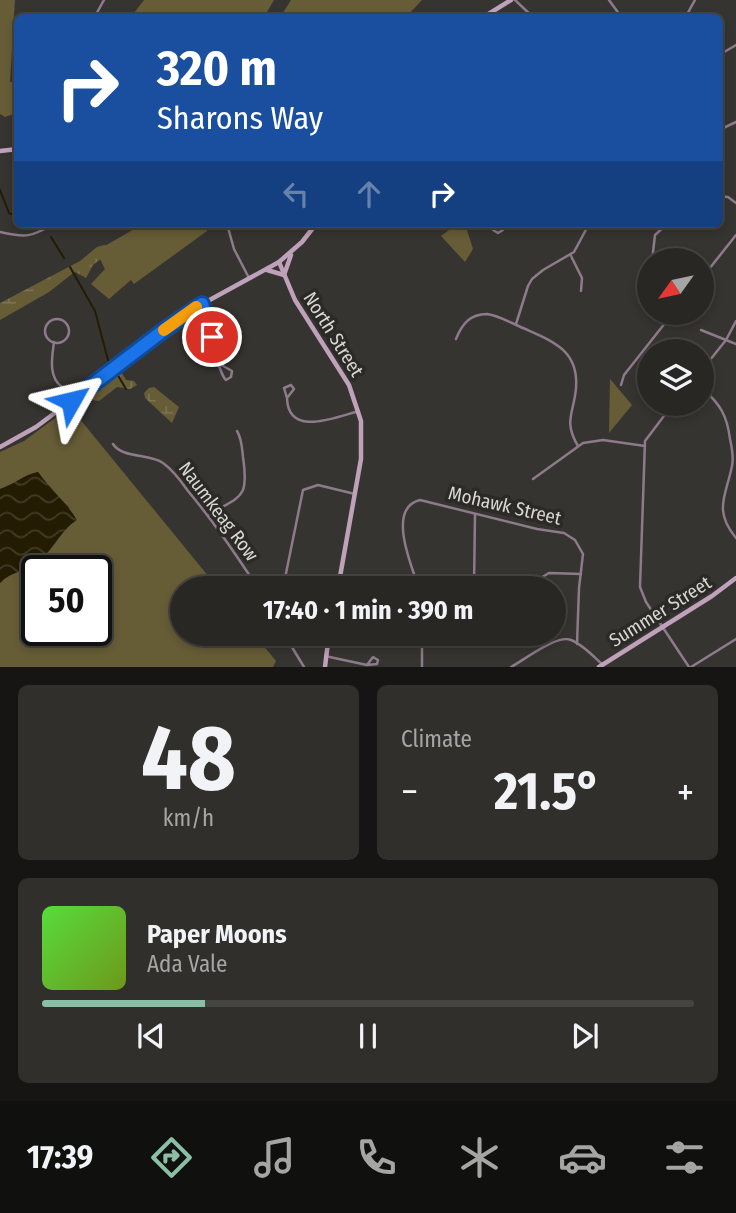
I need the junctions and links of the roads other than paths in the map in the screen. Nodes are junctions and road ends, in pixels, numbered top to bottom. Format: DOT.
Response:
graph roads {
  1 [pos="512,0"];
  2 [pos="489,14"];
  3 [pos="529,14"];
  4 [pos="47,228"];
  5 [pos="229,228"];
  6 [pos="313,228"];
  7 [pos="586,228"];
  8 [pos="663,228"];
  9 [pos="0,232"];
  10 [pos="736,235"];
  11 [pos="654,248"];
  12 [pos="292,252"];
  13 [pos="570,254"];
  14 [pos="279,262"];
  15 [pos="714,263"];
  16 [pos="266,270"];
  17 [pos="284,275"];
  18 [pos="249,278"];
  19 [pos="581,291"];
  20 [pos="202,304"];
  21 [pos="736,321"];
  22 [pos="515,324"];
  23 [pos="663,326"];
  24 [pos="701,330"];
  25 [pos="456,339"];
  26 [pos="726,340"];
  27 [pos="54,342"];
  28 [pos="736,344"];
  29 [pos="714,355"];
  30 [pos="218,363"];
  31 [pos="621,385"];
  32 [pos="76,397"];
  33 [pos="287,398"];
  34 [pos="714,400"];
  35 [pos="359,411"];
  36 [pos="664,416"];
  37 [pos="237,431"];
  38 [pos="114,444"];
  39 [pos="578,446"];
  40 [pos="645,446"];
  41 [pos="0,447"];
  42 [pos="533,479"];
  43 [pos="355,494"];
  44 [pos="475,514"];
  45 [pos="208,515"];
  46 [pos="736,538"];
  47 [pos="581,574"];
  48 [pos="250,576"];
  49 [pos="285,576"];
  50 [pos="340,576"];
  51 [pos="415,576"];
  52 [pos="474,576"];
  53 [pos="544,576"];
  54 [pos="736,578"];
  55 [pos="663,628"];
  56 [pos="736,639"];
  57 [pos="577,644"];
  58 [pos="292,646"];
  59 [pos="327,646"];
  60 [pos="421,646"];
  61 [pos="325,656"];
  62 [pos="367,665"];
  63 [pos="601,665"];
  64 [pos="304,667"];
  65 [pos="325,667"];
  66 [pos="422,667"];
  67 [pos="511,667"];
  68 [pos="690,667"];
  1 -- 2 [label="street"];
  1 -- 3 [label="street"];
  4 -- 9 [label="street"];
  5 -- 18 [label="street"];
  6 -- 12 [label="street"];
  7 -- 13 [label="street"];
  8 -- 11 [label="street"];
  10 -- 15 [label="street"];
  12 -- 14 [label="street"];
  12 -- 17 [label="street"];
  13 -- 19 [label="street"];
  13 -- 22 [label="street"];
  14 -- 16 [label="street"];
  14 -- 17 [label="street, North Street"];
  16 -- 17 [label="street"];
  16 -- 18 [label="street"];
  17 -- 35 [label="street, North Street"];
  18 -- 20 [label="street"];
  20 -- 30 [label="street"];
  20 -- 32 [label="street"];
  21 -- 26 [label="street"];
  22 -- 25 [label="street"];
  22 -- 39 [label="street"];
  23 -- 31 [label="street"];
  24 -- 26 [label="street"];
  26 -- 28 [label="street"];
  26 -- 29 [label="street"];
  27 -- 27 [label="street"];
  27 -- 32 [label="street"];
  30 -- 30 [label="street"];
  32 -- 41 [label="street"];
  33 -- 35 [label="street"];
  34 -- 46 [label="street"];
  35 -- 43 [label="street, North Street"];
  36 -- 40 [label="street"];
  37 -- 45 [label="street"];
  38 -- 45 [label="street, Naumkeag Row"];
  39 -- 40 [label="street"];
  39 -- 42 [label="street"];
  40 -- 55 [label="street"];
  43 -- 49 [label="street"];
  43 -- 50 [label="street, North Street"];
  44 -- 47 [label="street, Mohawk Street"];
  44 -- 51 [label="street, Mohawk Street"];
  44 -- 52 [label="street"];
  45 -- 48 [label="street, Naumkeag Row"];
  47 -- 53 [label="street"];
  47 -- 57 [label="street, Mohawk Street"];
  54 -- 55 [label="street, Summer Street"];
  55 -- 63 [label="street, Summer Street"];
  55 -- 68 [label="street"];
  56 -- 68 [label="street"];
  57 -- 63 [label="street"];
  57 -- 67 [label="street"];
  58 -- 64 [label="street"];
  59 -- 61 [label="street"];
  60 -- 66 [label="street"];
  61 -- 62 [label="street"];
  61 -- 65 [label="street"];
}
